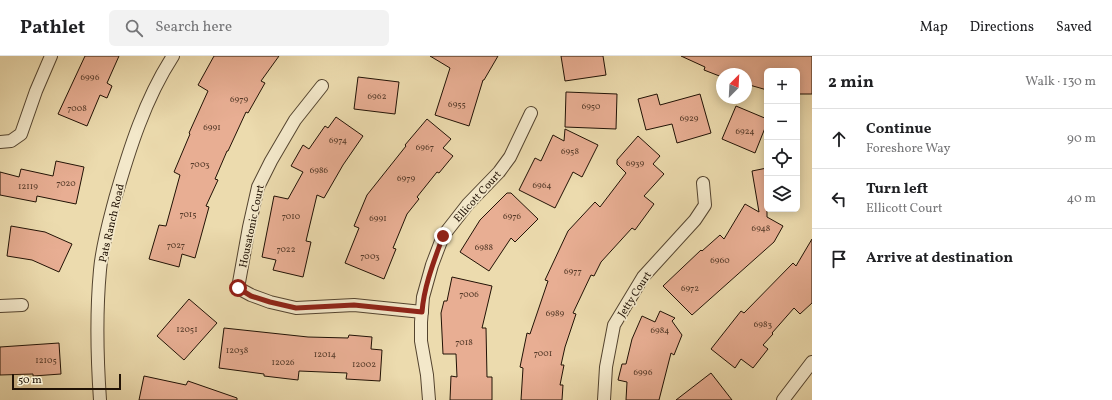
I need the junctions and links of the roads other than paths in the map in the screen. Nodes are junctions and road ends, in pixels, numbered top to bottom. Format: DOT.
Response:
graph roads {
  1 [pos="51,56"];
  2 [pos="173,56"];
  3 [pos="322,86"];
  4 [pos="531,113"];
  5 [pos="0,142"];
  6 [pos="703,183"];
  7 [pos="22,305"];
  8 [pos="0,306"];
  9 [pos="422,312"];
  10 [pos="812,362"];
  11 [pos="100,400"];
  12 [pos="429,400"];
  13 [pos="604,400"];
  14 [pos="783,400"];
  1 -- 5 [label="street"];
  2 -- 11 [label="street, Pats Ranch Road"];
  3 -- 9 [label="street, Housatonic Court"];
  4 -- 9 [label="street, Ellicott Court"];
  6 -- 13 [label="street, Jetty Court"];
  7 -- 8 [label="street"];
  9 -- 12 [label="street, Ellicott Court"];
  10 -- 14 [label="street"];
}
